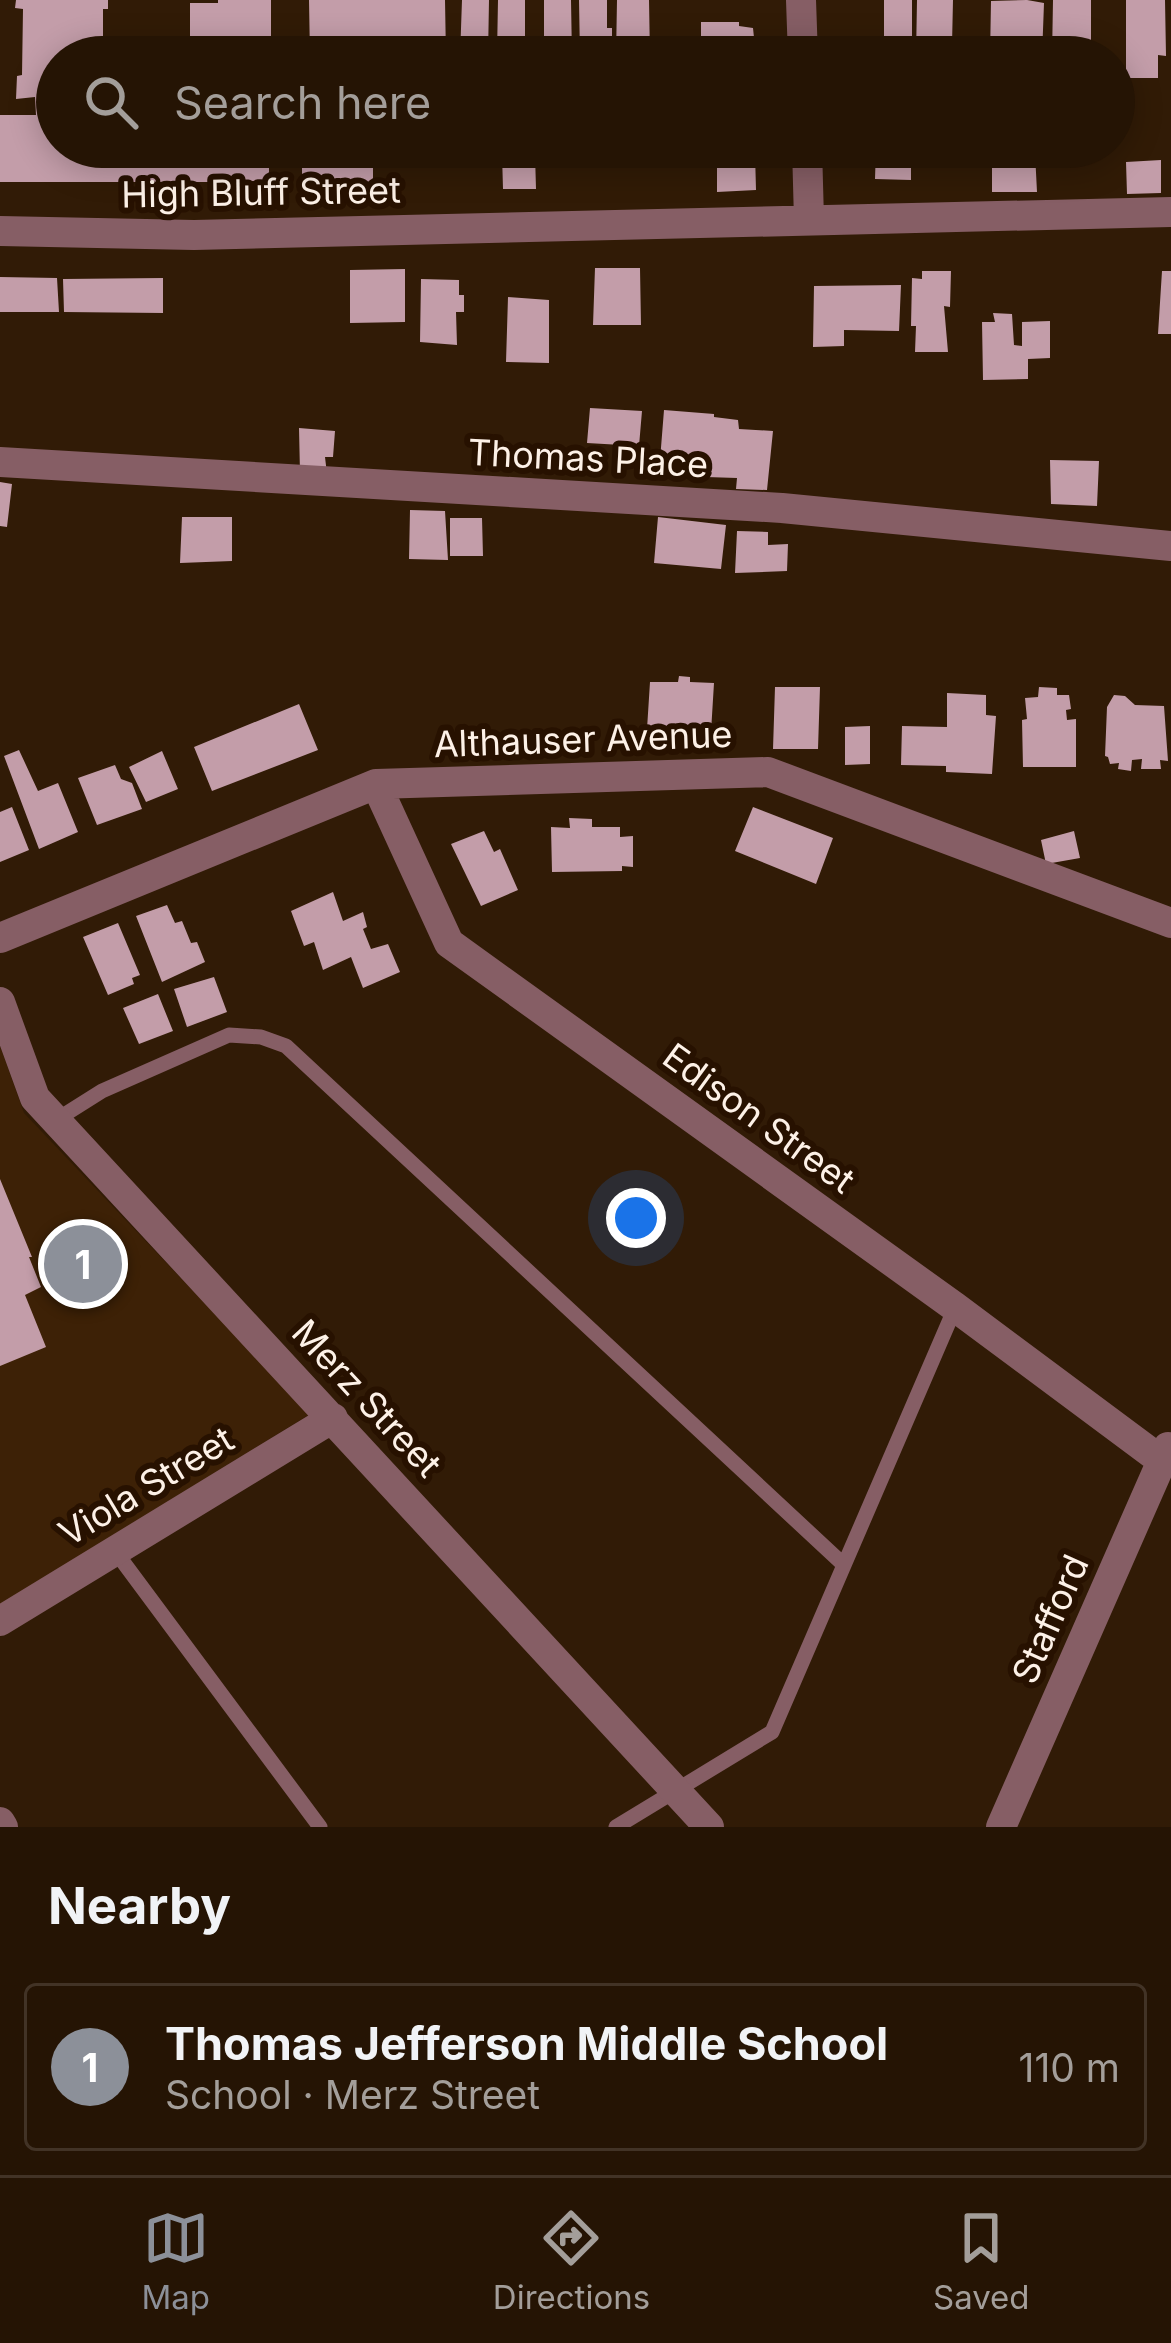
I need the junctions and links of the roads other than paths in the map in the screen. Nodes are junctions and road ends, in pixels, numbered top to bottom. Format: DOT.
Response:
graph roads {
  1 [pos="801,0"];
  2 [pos="802,36"];
  3 [pos="808,168"];
  4 [pos="1171,212"];
  5 [pos="809,220"];
  6 [pos="0,231"];
  7 [pos="0,462"];
  8 [pos="1171,546"];
  9 [pos="376,784"];
  10 [pos="1171,922"];
  11 [pos="0,938"];
  12 [pos="0,1002"];
  13 [pos="56,1120"];
  14 [pos="955,1307"];
  15 [pos="333,1418"];
  16 [pos="1166,1452"];
  17 [pos="116,1551"];
  18 [pos="844,1565"];
  19 [pos="0,1621"];
  20 [pos="676,1792"];
  21 [pos="320,1827"];
  22 [pos="616,1827"];
  23 [pos="709,1827"];
  24 [pos="1001,1827"];
  1 -- 2 [label="street"];
  3 -- 5 [label="street"];
  4 -- 5 [label="street, High Bluff Street"];
  5 -- 6 [label="street, High Bluff Street"];
  7 -- 8 [label="street, Thomas Place"];
  9 -- 10 [label="street, Althauser Avenue"];
  9 -- 11 [label="street, Althauser Avenue"];
  9 -- 14 [label="street, Edison Street"];
  12 -- 13 [label="street, Merz Street"];
  13 -- 15 [label="street, Merz Street"];
  13 -- 18 [label="lane"];
  14 -- 16 [label="street, Edison Street"];
  14 -- 18 [label="lane"];
  15 -- 17 [label="street, Viola Street"];
  15 -- 20 [label="street, Merz Street"];
  16 -- 24 [label="street, Stafford"];
  17 -- 19 [label="street, Viola Street"];
  17 -- 21 [label="lane"];
  18 -- 20 [label="lane"];
  20 -- 22 [label="lane"];
  20 -- 23 [label="street, Merz Street"];
}
